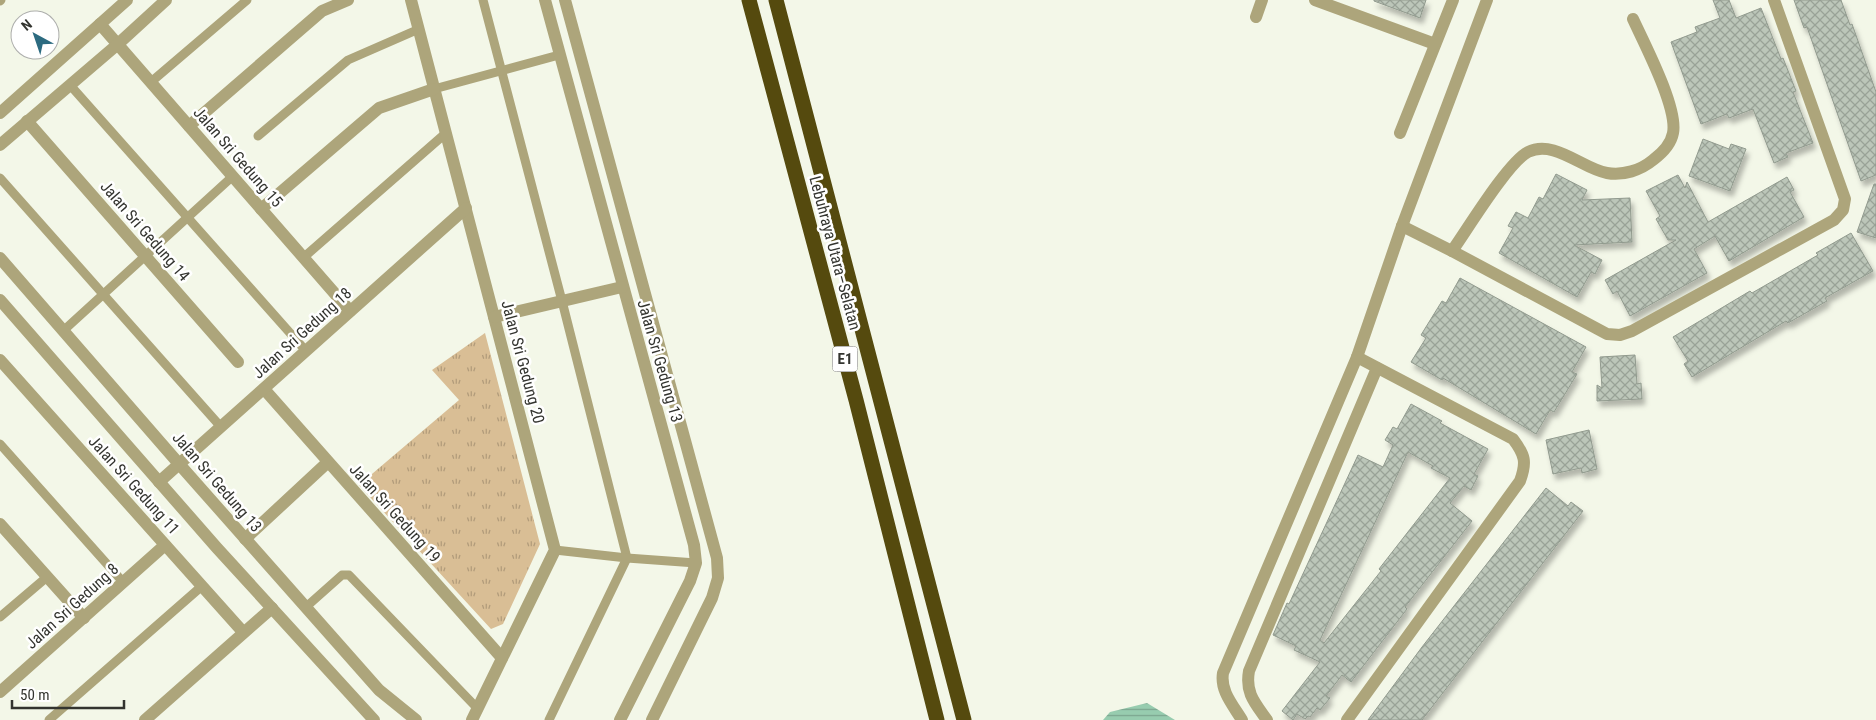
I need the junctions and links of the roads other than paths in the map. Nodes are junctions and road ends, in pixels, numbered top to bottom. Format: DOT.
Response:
graph roads {
  1 [pos="127,0"];
  2 [pos="166,0"];
  3 [pos="247,0"];
  4 [pos="348,0"];
  5 [pos="411,0"];
  6 [pos="483,0"];
  7 [pos="545,0"];
  8 [pos="565,0"];
  9 [pos="749,0"];
  10 [pos="776,0"];
  11 [pos="1262,0"];
  12 [pos="1314,0"];
  13 [pos="1453,0"];
  14 [pos="1487,0"];
  15 [pos="1774,0"];
  16 [pos="1256,17"];
  17 [pos="1633,20"];
  18 [pos="100,24"];
  19 [pos="419,29"];
  20 [pos="118,44"];
  21 [pos="1435,44"];
  22 [pos="559,55"];
  23 [pos="501,71"];
  24 [pos="151,82"];
  25 [pos="70,84"];
  26 [pos="434,89"];
  27 [pos="0,113"];
  28 [pos="27,121"];
  29 [pos="189,126"];
  30 [pos="446,133"];
  31 [pos="1400,133"];
  32 [pos="258,136"];
  33 [pos="0,145"];
  34 [pos="233,176"];
  35 [pos="0,178"];
  36 [pos="466,208"];
  37 [pos="262,209"];
  38 [pos="188,217"];
  39 [pos="1402,226"];
  40 [pos="1452,251"];
  41 [pos="145,256"];
  42 [pos="0,258"];
  43 [pos="303,258"];
  44 [pos="622,287"];
  45 [pos="103,295"];
  46 [pos="0,300"];
  47 [pos="562,301"];
  48 [pos="350,312"];
  49 [pos="494,317"];
  50 [pos="63,331"];
  51 [pos="306,351"];
  52 [pos="1357,357"];
  53 [pos="0,360"];
  54 [pos="238,362"];
  55 [pos="1377,368"];
  56 [pos="264,389"];
  57 [pos="222,427"];
  58 [pos="0,444"];
  59 [pos="328,462"];
  60 [pos="180,465"];
  61 [pos="160,482"];
  62 [pos="0,524"];
  63 [pos="245,538"];
  64 [pos="5,539"];
  65 [pos="165,545"];
  66 [pos="555,550"];
  67 [pos="627,558"];
  68 [pos="696,563"];
  69 [pos="47,577"];
  70 [pos="123,582"];
  71 [pos="202,586"];
  72 [pos="306,606"];
  73 [pos="272,608"];
  74 [pos="0,617"];
  75 [pos="84,618"];
  76 [pos="243,632"];
  77 [pos="502,658"];
  78 [pos="0,692"];
  79 [pos="475,714"];
  80 [pos="48,720"];
  81 [pos="145,720"];
  82 [pos="374,720"];
  83 [pos="416,720"];
  84 [pos="549,720"];
  85 [pos="620,720"];
  86 [pos="652,720"];
  87 [pos="937,720"];
  88 [pos="964,720"];
  89 [pos="1242,720"];
  90 [pos="1267,720"];
  91 [pos="1347,720"];
  1 -- 18 [label="street"];
  2 -- 20 [label="street"];
  3 -- 24 [label="lane"];
  4 -- 29 [label="street"];
  5 -- 19 [label="street, Jalan Sri Gedung 20"];
  6 -- 23 [label="lane"];
  7 -- 22 [label="street, Jalan Sri Gedung 13"];
  8 -- 86 [label="street, Jalan Sri Gedung 13"];
  9 -- 87 [label="highway, Lebuhraya Utara–Selatan / E1"];
  10 -- 88 [label="highway, Lebuhraya Utara–Selatan / E1"];
  11 -- 16 [label="street"];
  12 -- 21 [label="street"];
  13 -- 21 [label="street"];
  14 -- 39 [label="street"];
  15 -- 40 [label="street"];
  17 -- 40 [label="street"];
  18 -- 20 [label="street, Jalan Sri Gedung 15"];
  18 -- 27 [label="street"];
  19 -- 26 [label="street, Jalan Sri Gedung 20"];
  19 -- 32 [label="lane"];
  20 -- 24 [label="street, Jalan Sri Gedung 15"];
  20 -- 25 [label="street"];
  21 -- 31 [label="street"];
  22 -- 23 [label="lane"];
  22 -- 44 [label="street, Jalan Sri Gedung 13"];
  23 -- 26 [label="lane"];
  23 -- 47 [label="lane"];
  24 -- 29 [label="street, Jalan Sri Gedung 15"];
  25 -- 28 [label="street"];
  25 -- 38 [label="lane"];
  26 -- 30 [label="street, Jalan Sri Gedung 20"];
  26 -- 37 [label="street"];
  28 -- 33 [label="street"];
  28 -- 41 [label="street, Jalan Sri Gedung 14"];
  29 -- 34 [label="street, Jalan Sri Gedung 15"];
  30 -- 36 [label="street, Jalan Sri Gedung 20"];
  30 -- 43 [label="lane"];
  34 -- 37 [label="street, Jalan Sri Gedung 15"];
  34 -- 38 [label="lane"];
  35 -- 45 [label="lane"];
  36 -- 48 [label="street, Jalan Sri Gedung 18"];
  36 -- 49 [label="street, Jalan Sri Gedung 20"];
  37 -- 43 [label="street, Jalan Sri Gedung 15"];
  38 -- 41 [label="lane"];
  38 -- 51 [label="lane"];
  39 -- 40 [label="street"];
  39 -- 52 [label="street"];
  41 -- 45 [label="lane"];
  41 -- 54 [label="street, Jalan Sri Gedung 14"];
  42 -- 50 [label="street, Jalan Sri Gedung 13"];
  43 -- 48 [label="street, Jalan Sri Gedung 15"];
  44 -- 47 [label="street"];
  44 -- 68 [label="street, Jalan Sri Gedung 13"];
  45 -- 50 [label="lane"];
  45 -- 57 [label="lane"];
  46 -- 61 [label="street"];
  47 -- 49 [label="street"];
  47 -- 67 [label="lane"];
  48 -- 51 [label="street, Jalan Sri Gedung 18"];
  49 -- 66 [label="street, Jalan Sri Gedung 20"];
  50 -- 60 [label="street, Jalan Sri Gedung 13"];
  51 -- 56 [label="street, Jalan Sri Gedung 18"];
  52 -- 55 [label="street"];
  52 -- 89 [label="street"];
  53 -- 65 [label="street, Jalan Sri Gedung 11"];
  55 -- 90 [label="street"];
  55 -- 91 [label="street"];
  56 -- 57 [label="street, Jalan Sri Gedung 18"];
  56 -- 59 [label="street, Jalan Sri Gedung 19"];
  57 -- 60 [label="street, Jalan Sri Gedung 18"];
  58 -- 70 [label="lane"];
  59 -- 63 [label="street"];
  59 -- 77 [label="street, Jalan Sri Gedung 19"];
  60 -- 61 [label="street, Jalan Sri Gedung 18"];
  60 -- 63 [label="street, Jalan Sri Gedung 13"];
  61 -- 73 [label="street"];
  62 -- 64 [label="street"];
  63 -- 72 [label="street, Jalan Sri Gedung 13"];
  64 -- 69 [label="street"];
  65 -- 70 [label="street, Jalan Sri Gedung 8"];
  65 -- 71 [label="street, Jalan Sri Gedung 11"];
  66 -- 67 [label="lane"];
  66 -- 77 [label="street"];
  67 -- 68 [label="lane"];
  67 -- 84 [label="lane"];
  68 -- 85 [label="street, Jalan Sri Gedung 13"];
  69 -- 74 [label="lane"];
  69 -- 75 [label="street"];
  70 -- 75 [label="street, Jalan Sri Gedung 8"];
  71 -- 76 [label="street, Jalan Sri Gedung 11"];
  71 -- 80 [label="lane"];
  72 -- 79 [label="lane"];
  72 -- 83 [label="street, Jalan Sri Gedung 13"];
  73 -- 76 [label="street"];
  73 -- 82 [label="street"];
  75 -- 78 [label="street, Jalan Sri Gedung 8"];
  76 -- 81 [label="street"];
  77 -- 79 [label="street"];
}
